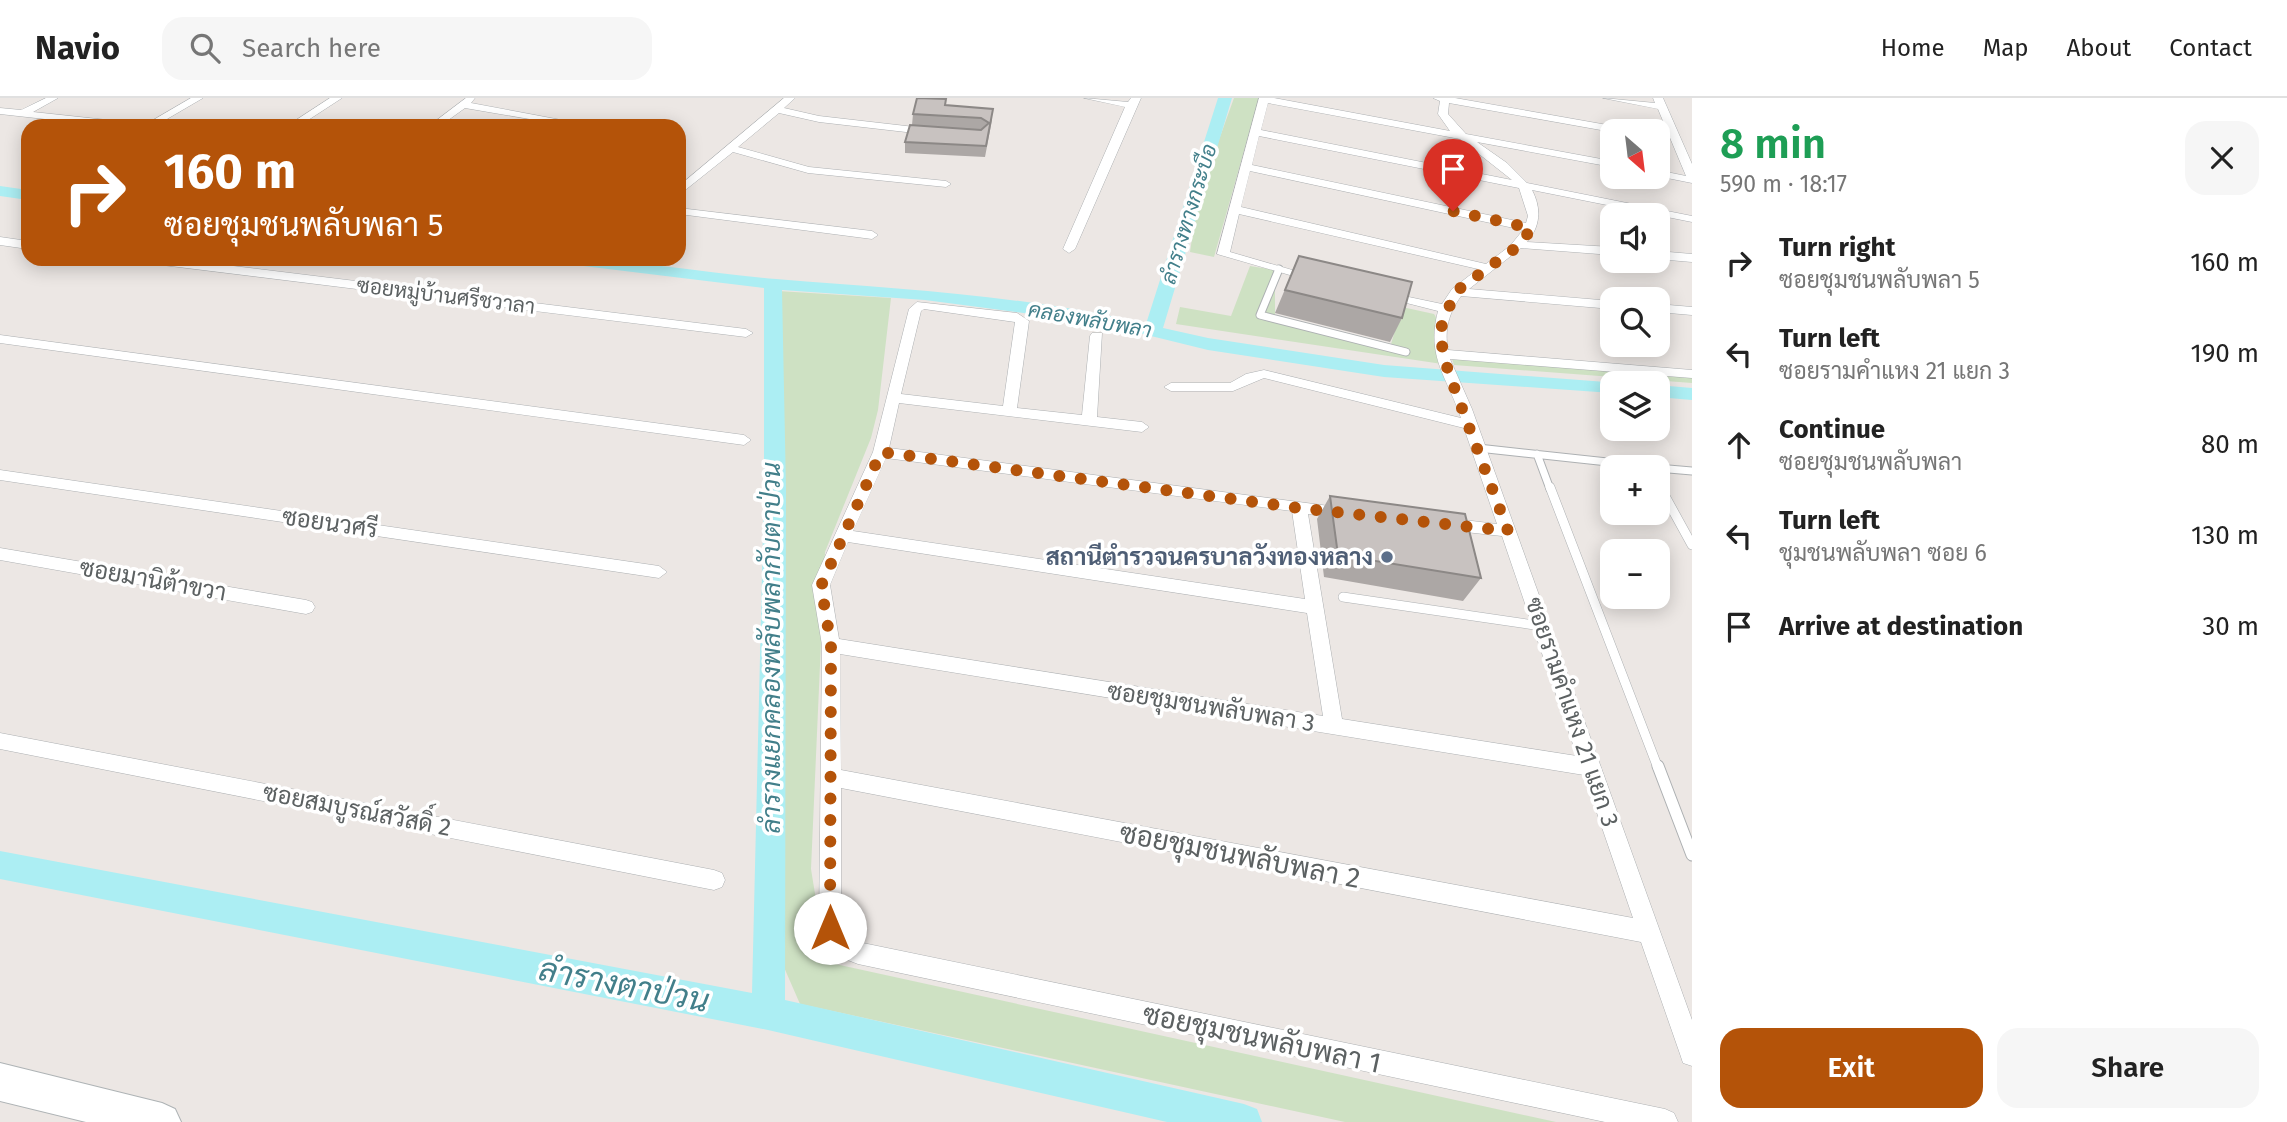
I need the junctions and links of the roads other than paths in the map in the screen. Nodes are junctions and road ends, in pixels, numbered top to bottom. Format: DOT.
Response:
graph roads {
  1 [pos="53,98"];
  2 [pos="198,98"];
  3 [pos="337,98"];
  4 [pos="790,98"];
  5 [pos="1089,98"];
  6 [pos="1264,98"];
  7 [pos="1442,98"];
  8 [pos="1608,98"];
  9 [pos="468,101"];
  10 [pos="1134,101"];
  11 [pos="1660,103"];
  12 [pos="776,109"];
  13 [pos="0,111"];
  14 [pos="23,113"];
  15 [pos="75,119"];
  16 [pos="160,119"];
  17 [pos="303,119"];
  18 [pos="444,119"];
  19 [pos="554,119"];
  20 [pos="1600,126"];
  21 [pos="1256,132"];
  22 [pos="946,133"];
  23 [pos="1461,136"];
  24 [pos="1670,139"];
  25 [pos="1676,140"];
  26 [pos="730,148"];
  27 [pos="1600,162"];
  28 [pos="1245,167"];
  29 [pos="1670,175"];
  30 [pos="1692,178"];
  31 [pos="946,184"];
  32 [pos="686,186"];
  33 [pos="1521,186"];
  34 [pos="1234,209"];
  35 [pos="686,212"];
  36 [pos="1692,219"];
  37 [pos="1531,228"];
  38 [pos="872,235"];
  39 [pos="0,241"];
  40 [pos="21,244"];
  41 [pos="21,244"];
  42 [pos="1521,244"];
  43 [pos="1069,249"];
  44 [pos="1600,250"];
  45 [pos="0,253"];
  46 [pos="1670,256"];
  47 [pos="1692,258"];
  48 [pos="203,266"];
  49 [pos="1279,268"];
  50 [pos="1488,268"];
  51 [pos="1332,282"];
  52 [pos="1368,292"];
  53 [pos="1455,292"];
  54 [pos="1600,304"];
  55 [pos="1446,309"];
  56 [pos="1670,310"];
  57 [pos="1692,311"];
  58 [pos="746,333"];
  59 [pos="1097,336"];
  60 [pos="0,338"];
  61 [pos="1406,352"];
  62 [pos="1444,354"];
  63 [pos="1692,374"];
  64 [pos="1171,387"];
  65 [pos="893,398"];
  66 [pos="1009,411"];
  67 [pos="1089,420"];
  68 [pos="1470,425"];
  69 [pos="1143,426"];
  70 [pos="744,440"];
  71 [pos="1478,448"];
  72 [pos="881,452"];
  73 [pos="1537,454"];
  74 [pos="1600,461"];
  75 [pos="1670,469"];
  76 [pos="1692,471"];
  77 [pos="0,475"];
  78 [pos="1670,505"];
  79 [pos="1299,508"];
  80 [pos="1364,515"];
  81 [pos="1430,523"];
  82 [pos="1508,531"];
  83 [pos="846,536"];
  84 [pos="1692,545"];
  85 [pos="0,554"];
  86 [pos="659,572"];
  87 [pos="1343,597"];
  88 [pos="306,607"];
  89 [pos="1314,607"];
  90 [pos="1541,626"];
  91 [pos="831,645"];
  92 [pos="1334,727"];
  93 [pos="0,741"];
  94 [pos="1591,766"];
  95 [pos="831,777"];
  96 [pos="1692,855"];
  97 [pos="714,880"];
  98 [pos="1649,932"];
  99 [pos="1692,1054"];
  100 [pos="0,1082"];
  101 [pos="162,1122"];
  102 [pos="1665,1122"];
  1 -- 14 [label="street"];
  2 -- 16 [label="street"];
  3 -- 17 [label="street"];
  4 -- 12 [label="street"];
  5 -- 10 [label="street"];
  6 -- 21 [label="street"];
  6 -- 23 [label="street"];
  7 -- 20 [label="street"];
  7 -- 23 [label="street"];
  8 -- 11 [label="street"];
  9 -- 18 [label="street"];
  9 -- 19 [label="street"];
  10 -- 43 [label="street"];
  11 -- 25 [label="street"];
  12 -- 22 [label="street"];
  12 -- 26 [label="street"];
  13 -- 14 [label="street"];
  14 -- 15 [label="street"];
  21 -- 28 [label="street"];
  21 -- 33 [label="street"];
  23 -- 27 [label="street"];
  23 -- 33 [label="street"];
  24 -- 25 [label="street"];
  25 -- 30 [label="street"];
  26 -- 31 [label="street"];
  26 -- 32 [label="street"];
  28 -- 34 [label="street"];
  28 -- 37 [label="street"];
  29 -- 30 [label="street"];
  33 -- 36 [label="street"];
  33 -- 37 [label="street"];
  34 -- 49 [label="street"];
  34 -- 50 [label="street"];
  35 -- 38 [label="street"];
  37 -- 42 [label="street"];
  39 -- 40 [label="street"];
  41 -- 45 [label="street"];
  42 -- 44 [label="street"];
  42 -- 50 [label="street"];
  46 -- 47 [label="street"];
  48 -- 58 [label="street, ซอยหมู่บ้านศรีชวาลา"];
  49 -- 51 [label="street"];
  49 -- 61 [label="lane"];
  50 -- 53 [label="street"];
  52 -- 55 [label="street"];
  53 -- 54 [label="street"];
  53 -- 55 [label="street, ซอยรามคำแหง 21 แยก 3"];
  55 -- 62 [label="street, ซอยรามคำแหง 21 แยก 3"];
  56 -- 57 [label="street"];
  59 -- 67 [label="street"];
  60 -- 70 [label="street"];
  62 -- 63 [label="street"];
  62 -- 68 [label="street, ซอยรามคำแหง 21 แยก 3"];
  64 -- 68 [label="street"];
  65 -- 66 [label="street"];
  65 -- 66 [label="street"];
  65 -- 72 [label="street"];
  66 -- 67 [label="street"];
  67 -- 69 [label="street"];
  68 -- 71 [label="street, ซอยรามคำแหง 21 แยก 3"];
  71 -- 73 [label="lane"];
  71 -- 82 [label="street, ซอยรามคำแหง 21 แยก 3"];
  72 -- 79 [label="street"];
  72 -- 83 [label="street"];
  73 -- 74 [label="lane"];
  73 -- 96 [label="lane"];
  75 -- 76 [label="lane"];
  77 -- 86 [label="street, ซอยนวศรี"];
  78 -- 84 [label="lane"];
  79 -- 80 [label="street"];
  79 -- 89 [label="street"];
  81 -- 82 [label="street"];
  82 -- 90 [label="street, ซอยรามคำแหง 21 แยก 3"];
  83 -- 89 [label="street"];
  83 -- 91 [label="street"];
  85 -- 88 [label="street, ซอยมานิต้าขวา"];
  87 -- 90 [label="lane"];
  89 -- 92 [label="street"];
  90 -- 94 [label="street, ซอยรามคำแหง 21 แยก 3"];
  91 -- 92 [label="street, ซอยชุมชนพลับพลา 3"];
  91 -- 95 [label="street"];
  92 -- 94 [label="street, ซอยชุมชนพลับพลา 3"];
  93 -- 97 [label="street, ซอยสมบูรณ์สวัสดิ์ 2"];
  94 -- 98 [label="street, ซอยรามคำแหง 21 แยก 3"];
  95 -- 98 [label="street, ซอยชุมชนพลับพลา 2"];
  95 -- 102 [label="street, ซอยชุมชนพลับพลา 1"];
  98 -- 99 [label="street, ซอยรามคำแหง 21 แยก 3"];
  100 -- 101 [label="street"];
}
